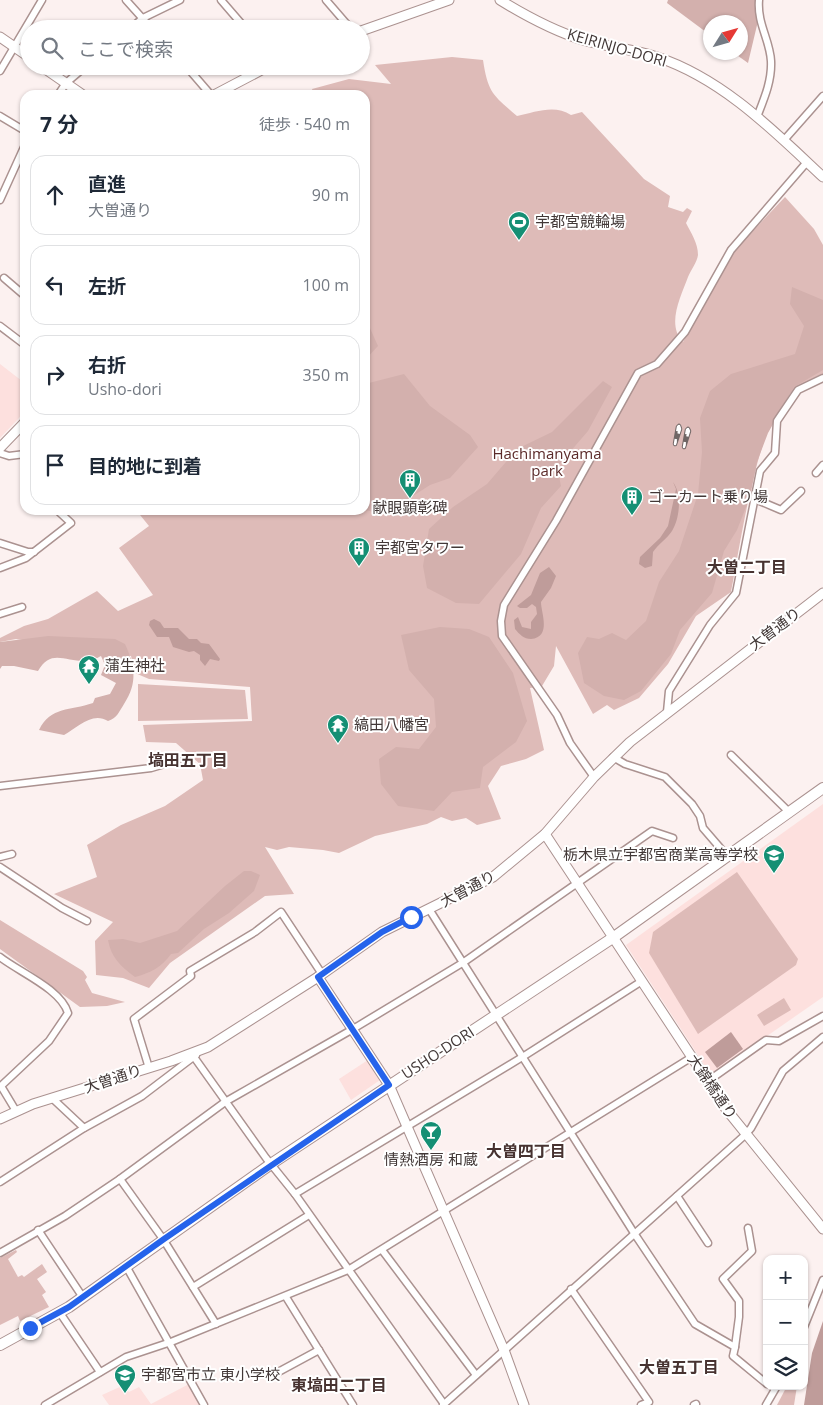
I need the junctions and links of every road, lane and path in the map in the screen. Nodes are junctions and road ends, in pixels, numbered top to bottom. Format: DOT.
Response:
graph roads {
  1 [pos="42,0"];
  2 [pos="126,0"];
  3 [pos="180,0"];
  4 [pos="221,0"];
  5 [pos="326,0"];
  6 [pos="449,0"];
  7 [pos="500,0"];
  8 [pos="759,0"];
  9 [pos="143,18"];
  10 [pos="30,20"];
  11 [pos="141,20"];
  12 [pos="238,20"];
  13 [pos="343,20"];
  14 [pos="370,28"];
  15 [pos="0,37"];
  16 [pos="20,37"];
  17 [pos="14,47"];
  18 [pos="20,51"];
  19 [pos="0,71"];
  20 [pos="55,75"];
  21 [pos="75,75"];
  22 [pos="194,75"];
  23 [pos="251,75"];
  24 [pos="66,83"];
  25 [pos="61,90"];
  26 [pos="76,90"];
  27 [pos="208,90"];
  28 [pos="222,90"];
  29 [pos="823,96"];
  30 [pos="0,116"];
  31 [pos="758,117"];
  32 [pos="20,128"];
  33 [pos="785,139"];
  34 [pos="20,156"];
  35 [pos="807,162"];
  36 [pos="823,177"];
  37 [pos="0,200"];
  38 [pos="1,278"];
  39 [pos="20,292"];
  40 [pos="0,326"];
  41 [pos="20,341"];
  42 [pos="823,378"];
  43 [pos="20,427"];
  44 [pos="0,448"];
  45 [pos="0,453"];
  46 [pos="20,454"];
  47 [pos="823,465"];
  48 [pos="816,473"];
  49 [pos="801,491"];
  50 [pos="755,500"];
  51 [pos="63,515"];
  52 [pos="0,543"];
  53 [pos="35,552"];
  54 [pos="0,568"];
  55 [pos="823,593"];
  56 [pos="22,607"];
  57 [pos="0,614"];
  58 [pos="667,712"];
  59 [pos="731,755"];
  60 [pos="613,757"];
  61 [pos="178,760"];
  62 [pos="594,777"];
  63 [pos="0,786"];
  64 [pos="823,788"];
  65 [pos="789,812"];
  66 [pos="545,834"];
  67 [pos="673,838"];
  68 [pos="12,854"];
  69 [pos="0,856"];
  70 [pos="728,857"];
  71 [pos="0,867"];
  72 [pos="578,884"];
  73 [pos="429,909"];
  74 [pos="87,921"];
  75 [pos="614,937"];
  76 [pos="0,957"];
  77 [pos="464,962"];
  78 [pos="320,975"];
  79 [pos="642,981"];
  80 [pos="497,1014"];
  81 [pos="823,1016"];
  82 [pos="353,1029"];
  83 [pos="823,1036"];
  84 [pos="208,1047"];
  85 [pos="524,1056"];
  86 [pos="194,1057"];
  87 [pos="692,1057"];
  88 [pos="149,1068"];
  89 [pos="708,1081"];
  90 [pos="389,1085"];
  91 [pos="52,1098"];
  92 [pos="225,1102"];
  93 [pos="16,1111"];
  94 [pos="0,1119"];
  95 [pos="407,1126"];
  96 [pos="84,1128"];
  97 [pos="570,1131"];
  98 [pos="745,1135"];
  99 [pos="271,1164"];
  100 [pos="120,1179"];
  101 [pos="0,1182"];
  102 [pos="295,1194"];
  103 [pos="676,1196"];
  104 [pos="444,1210"];
  105 [pos="309,1215"];
  106 [pos="748,1228"];
  107 [pos="823,1229"];
  108 [pos="38,1230"];
  109 [pos="634,1233"];
  110 [pos="164,1239"];
  111 [pos="708,1243"];
  112 [pos="382,1250"];
  113 [pos="0,1253"];
  114 [pos="126,1266"];
  115 [pos="348,1270"];
  116 [pos="823,1280"];
  117 [pos="193,1287"];
  118 [pos="571,1289"];
  119 [pos="82,1296"];
  120 [pos="286,1297"];
  121 [pos="60,1313"];
  122 [pos="808,1317"];
  123 [pos="216,1324"];
  124 [pos="171,1342"];
  125 [pos="0,1345"];
  126 [pos="735,1347"];
  127 [pos="319,1350"];
  128 [pos="504,1350"];
  129 [pos="100,1372"];
  130 [pos="476,1375"];
  131 [pos="269,1377"];
  132 [pos="763,1380"];
  133 [pos="771,1390"];
  134 [pos="650,1404"];
  135 [pos="45,1405"];
  136 [pos="204,1405"];
  137 [pos="353,1405"];
  138 [pos="444,1405"];
  139 [pos="524,1405"];
  140 [pos="641,1405"];
  141 [pos="766,1405"];
  1 -- 10 [label="street"];
  2 -- 9 [label="street"];
  3 -- 9 [label="street"];
  4 -- 12 [label="street"];
  5 -- 13 [label="street"];
  6 -- 14 [label="street"];
  7 -- 31 [label="street, KEIRINJO-DORI"];
  8 -- 31 [label="street"];
  9 -- 11 [label="street"];
  15 -- 17 [label="street"];
  16 -- 17 [label="street"];
  17 -- 18 [label="street"];
  17 -- 19 [label="street"];
  20 -- 24 [label="street"];
  21 -- 24 [label="street"];
  22 -- 27 [label="street"];
  23 -- 28 [label="street"];
  24 -- 25 [label="street"];
  24 -- 26 [label="street"];
  29 -- 33 [label="street"];
  30 -- 32 [label="street"];
  31 -- 33 [label="street, KEIRINJO-DORI"];
  33 -- 35 [label="street, KEIRINJO-DORI"];
  34 -- 37 [label="street"];
  35 -- 36 [label="street, KEIRINJO-DORI"];
  35 -- 62 [label="street"];
  38 -- 39 [label="street"];
  40 -- 41 [label="street"];
  42 -- 50 [label="street"];
  43 -- 44 [label="street"];
  45 -- 46 [label="street"];
  47 -- 48 [label="street"];
  49 -- 50 [label="street"];
  50 -- 58 [label="street"];
  51 -- 53 [label="street"];
  52 -- 53 [label="street"];
  53 -- 54 [label="street"];
  55 -- 58 [label="street, 大曽通り"];
  56 -- 57 [label="street"];
  58 -- 60 [label="street, 大曽通り"];
  59 -- 65 [label="street"];
  60 -- 62 [label="street, 大曽通り"];
  60 -- 70 [label="street"];
  61 -- 63 [label="street"];
  62 -- 66 [label="street, 大曽通り"];
  64 -- 65 [label="main road, USHO-DORI"];
  65 -- 70 [label="main road, USHO-DORI"];
  66 -- 72 [label="street, 大錦橋通り"];
  66 -- 73 [label="street, 大曽通り"];
  67 -- 72 [label="street"];
  68 -- 69 [label="street"];
  70 -- 75 [label="main road, USHO-DORI"];
  71 -- 74 [label="street"];
  72 -- 75 [label="street, 大錦橋通り"];
  72 -- 77 [label="street"];
  73 -- 77 [label="street"];
  73 -- 78 [label="street, 大曽通り"];
  75 -- 79 [label="street, 大錦橋通り"];
  75 -- 80 [label="main road, USHO-DORI"];
  76 -- 93 [label="street"];
  77 -- 80 [label="street"];
  77 -- 82 [label="street"];
  78 -- 82 [label="street"];
  78 -- 84 [label="street, 大曽通り"];
  78 -- 88 [label="street"];
  79 -- 85 [label="street"];
  79 -- 87 [label="street, 大錦橋通り"];
  80 -- 85 [label="street"];
  80 -- 90 [label="main road, USHO-DORI"];
  81 -- 89 [label="street"];
  82 -- 90 [label="street"];
  82 -- 92 [label="street"];
  83 -- 98 [label="street"];
  84 -- 86 [label="street"];
  84 -- 88 [label="street, 大曽通り"];
  85 -- 95 [label="street"];
  85 -- 97 [label="street"];
  86 -- 92 [label="street"];
  86 -- 96 [label="street"];
  87 -- 89 [label="street, 大錦橋通り"];
  87 -- 97 [label="street"];
  88 -- 91 [label="street, 大曽通り"];
  89 -- 98 [label="street, 大錦橋通り"];
  90 -- 95 [label="street"];
  90 -- 99 [label="main road, USHO-DORI"];
  91 -- 93 [label="street, 大曽通り"];
  91 -- 96 [label="street"];
  92 -- 99 [label="street"];
  92 -- 100 [label="street"];
  93 -- 94 [label="street, 大曽通り"];
  95 -- 102 [label="street"];
  95 -- 104 [label="street"];
  96 -- 101 [label="street"];
  97 -- 104 [label="street"];
  97 -- 109 [label="street"];
  98 -- 103 [label="street"];
  98 -- 107 [label="street, 大錦橋通り"];
  99 -- 102 [label="street"];
  99 -- 110 [label="main road, USHO-DORI"];
  100 -- 108 [label="street"];
  100 -- 110 [label="street"];
  102 -- 105 [label="street"];
  103 -- 109 [label="street"];
  103 -- 111 [label="street"];
  104 -- 112 [label="street"];
  104 -- 128 [label="street"];
  105 -- 115 [label="street"];
  105 -- 117 [label="street"];
  106 -- 126 [label="street"];
  108 -- 113 [label="street"];
  108 -- 119 [label="street"];
  109 -- 118 [label="street"];
  109 -- 126 [label="street"];
  110 -- 114 [label="main road, USHO-DORI"];
  110 -- 117 [label="street"];
  112 -- 115 [label="street"];
  112 -- 130 [label="street"];
  114 -- 119 [label="main road, USHO-DORI"];
  114 -- 124 [label="street"];
  115 -- 120 [label="street"];
  115 -- 138 [label="street"];
  116 -- 122 [label="street"];
  117 -- 123 [label="street"];
  118 -- 128 [label="street"];
  118 -- 134 [label="street"];
  119 -- 121 [label="main road, USHO-DORI"];
  120 -- 123 [label="street"];
  120 -- 127 [label="street"];
  121 -- 125 [label="main road, USHO-DORI"];
  121 -- 129 [label="street"];
  123 -- 124 [label="street"];
  124 -- 129 [label="street"];
  124 -- 136 [label="street"];
  126 -- 132 [label="street"];
  127 -- 131 [label="street"];
  127 -- 137 [label="street"];
  128 -- 130 [label="street"];
  128 -- 139 [label="street"];
  129 -- 135 [label="street"];
  130 -- 138 [label="street"];
  133 -- 141 [label="street"];
  134 -- 140 [label="street"];
}
